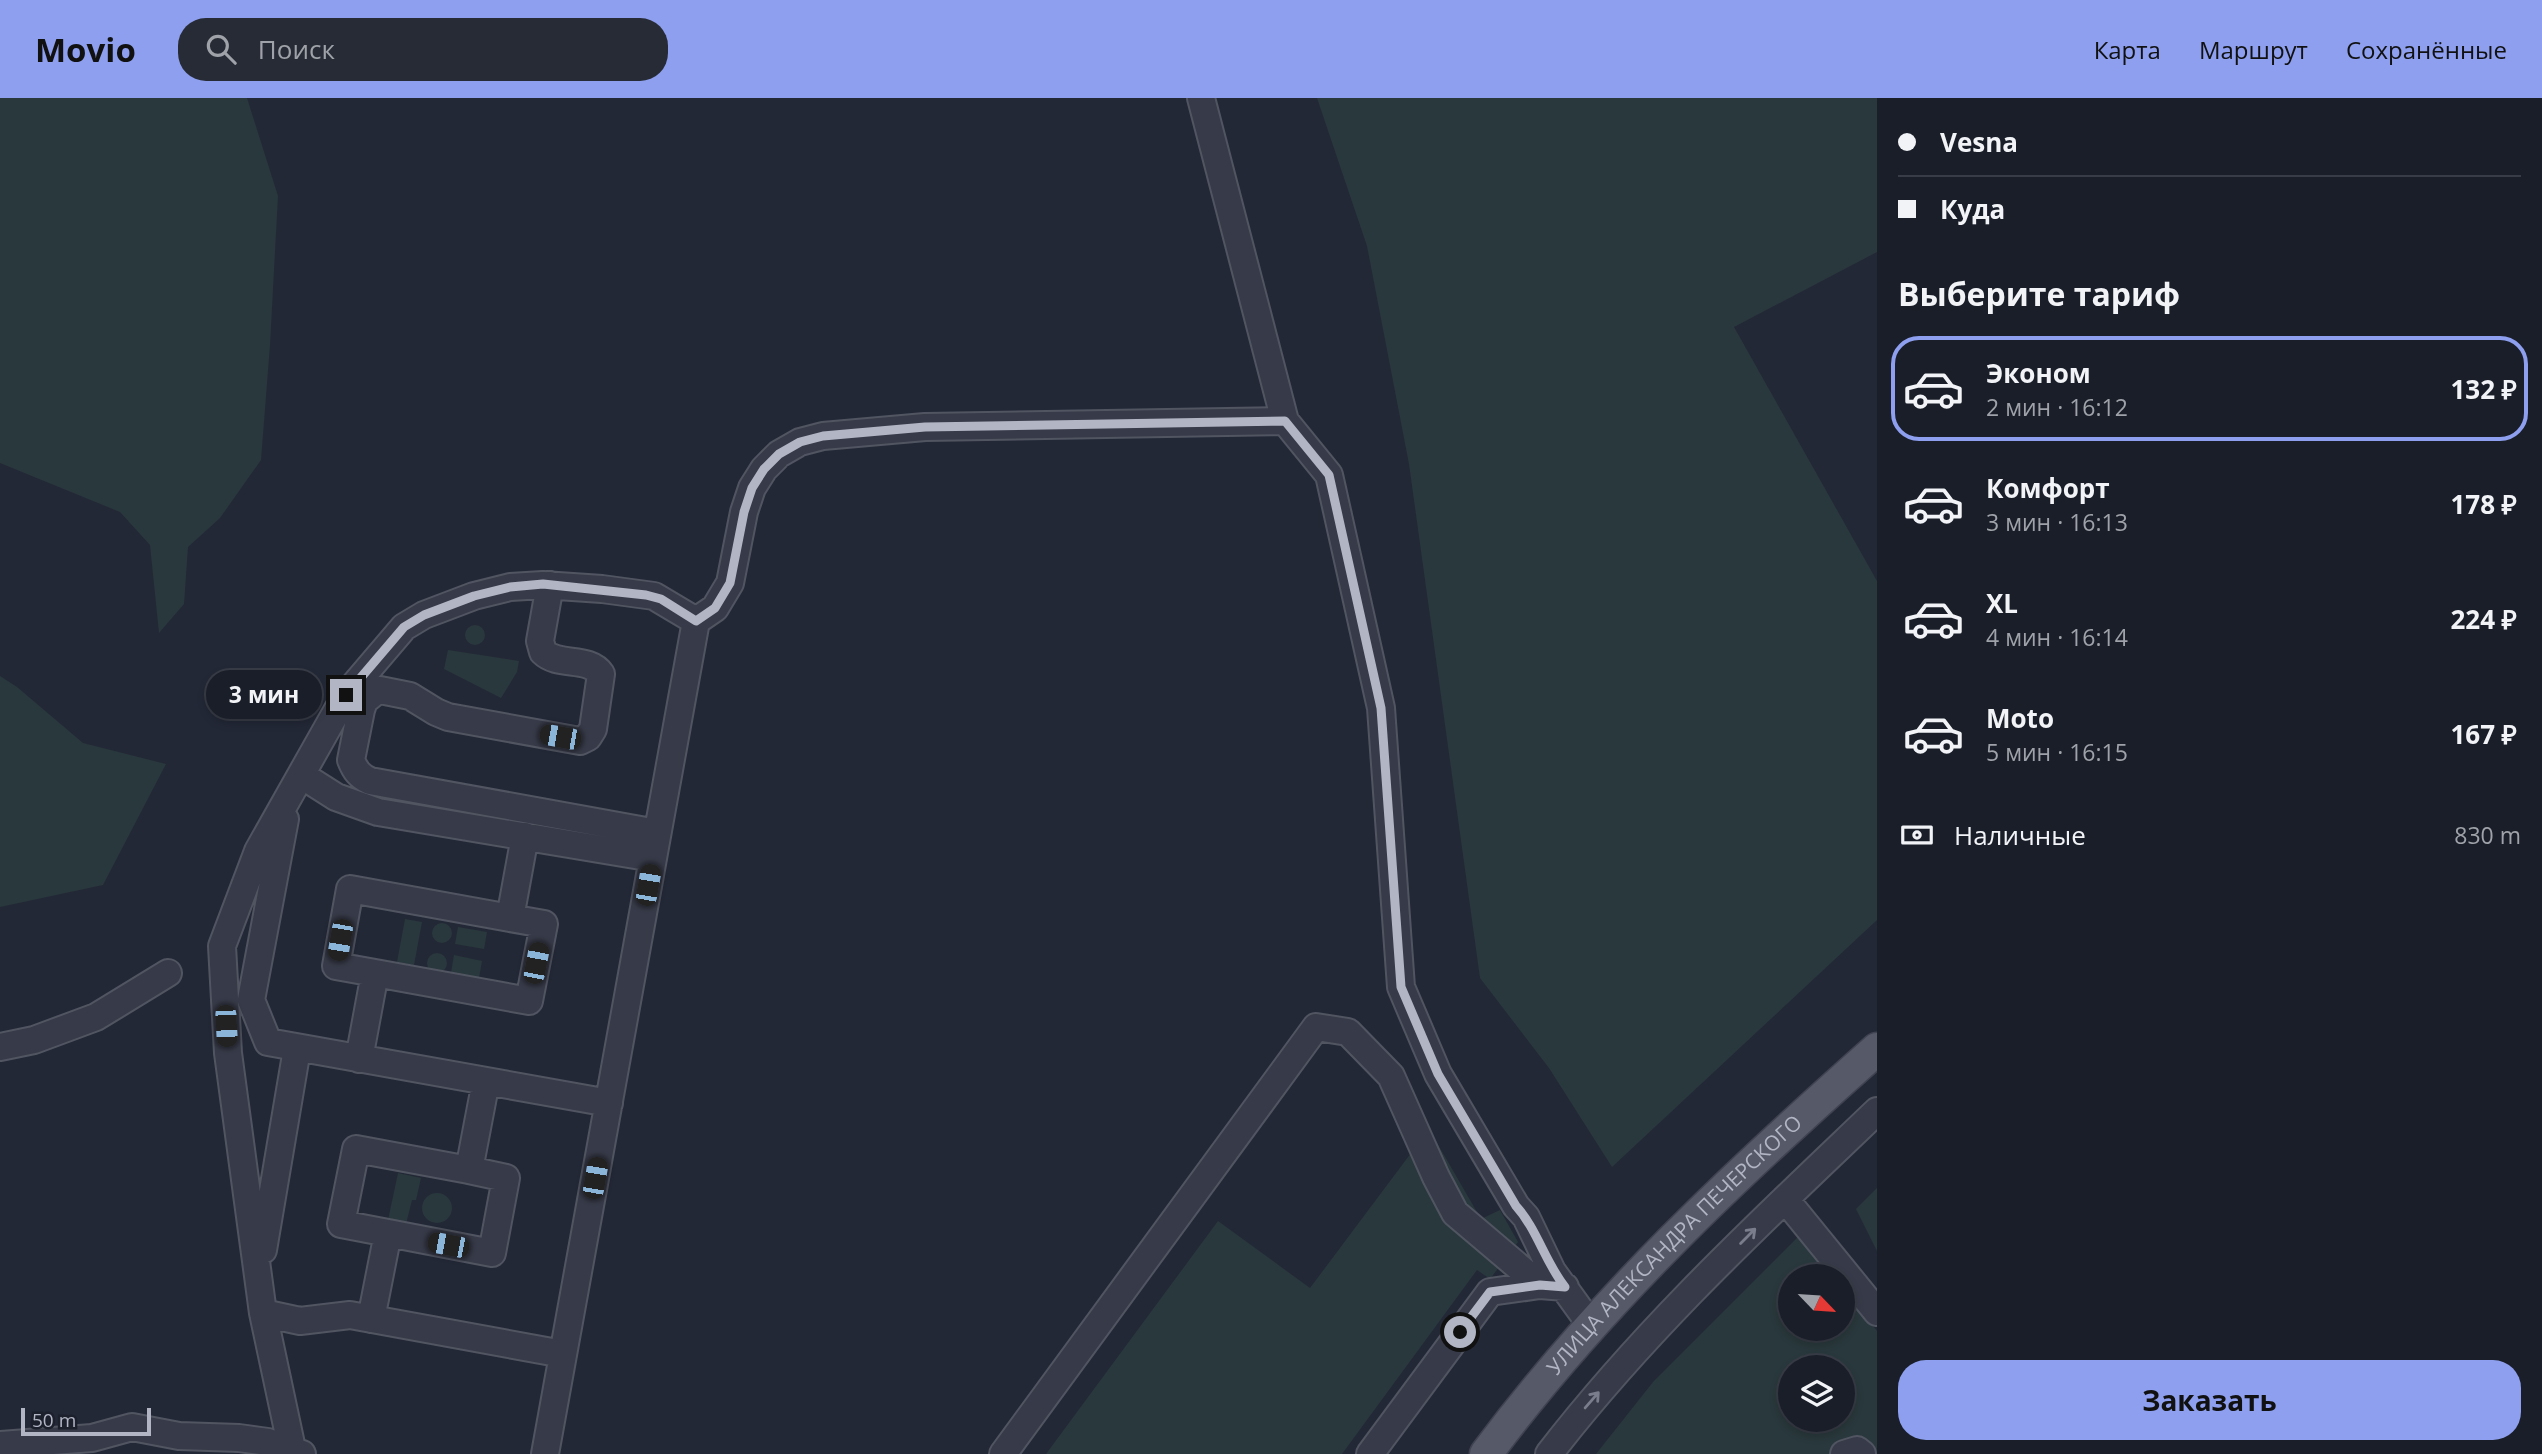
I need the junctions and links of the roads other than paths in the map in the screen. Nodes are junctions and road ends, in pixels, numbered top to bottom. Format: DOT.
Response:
graph roads {
  1 [pos="1201,98"];
  2 [pos="1285,421"];
  3 [pos="550,585"];
  4 [pos="696,621"];
  5 [pos="303,776"];
  6 [pos="289,799"];
  7 [pos="525,836"];
  8 [pos="655,845"];
  9 [pos="510,918"];
  10 [pos="168,973"];
  11 [pos="375,973"];
  12 [pos="268,1042"];
  13 [pos="0,1047"];
  14 [pos="297,1049"];
  15 [pos="1877,1049"];
  16 [pos="228,1053"];
  17 [pos="359,1059"];
  18 [pos="486,1081"];
  19 [pos="609,1103"];
  20 [pos="1877,1111"];
  21 [pos="469,1170"];
  22 [pos="1785,1199"];
  23 [pos="388,1233"];
  24 [pos="258,1278"];
  25 [pos="1553,1286"];
  26 [pos="1877,1312"];
  27 [pos="263,1313"];
  28 [pos="371,1319"];
  29 [pos="1591,1325"];
  30 [pos="563,1354"];
  31 [pos="0,1445"];
  32 [pos="297,1452"];
  33 [pos="545,1454"];
  34 [pos="1003,1454"];
  35 [pos="1370,1454"];
  36 [pos="1486,1454"];
  37 [pos="1549,1454"];
  38 [pos="1844,1454"];
  39 [pos="1862,1454"];
  1 -- 2 [label="street"];
  2 -- 4 [label="street"];
  2 -- 25 [label="street"];
  3 -- 4 [label="street"];
  3 -- 5 [label="street"];
  3 -- 8 [label="street"];
  4 -- 8 [label="street"];
  5 -- 6 [label="street"];
  5 -- 7 [label="street"];
  6 -- 12 [label="street"];
  6 -- 16 [label="street"];
  7 -- 8 [label="street"];
  7 -- 9 [label="street"];
  8 -- 19 [label="street"];
  9 -- 11 [label="street"];
  9 -- 11 [label="street"];
  10 -- 13 [label="street"];
  11 -- 17 [label="street"];
  12 -- 14 [label="street"];
  12 -- 16 [label="street"];
  14 -- 17 [label="street"];
  14 -- 24 [label="street"];
  15 -- 29 [label="main road, УЛИЦА АЛЕКСАНДРА ПЕЧЕРСКОГО"];
  16 -- 24 [label="street"];
  17 -- 18 [label="street"];
  18 -- 19 [label="street"];
  18 -- 21 [label="street"];
  19 -- 30 [label="street"];
  20 -- 22 [label="street"];
  21 -- 23 [label="street"];
  21 -- 23 [label="street"];
  22 -- 26 [label="street"];
  37 -- 22 [label="street, one-way"];
  23 -- 28 [label="street"];
  24 -- 27 [label="street"];
  25 -- 29 [label="street"];
  25 -- 34 [label="street"];
  25 -- 35 [label="street"];
  27 -- 28 [label="street"];
  27 -- 32 [label="street"];
  28 -- 30 [label="street"];
  29 -- 36 [label="main road, УЛИЦА АЛЕКСАНДРА ПЕЧЕРСКОГО"];
  30 -- 33 [label="street"];
  31 -- 32 [label="street"];
  38 -- 39 [label="street"];
}
